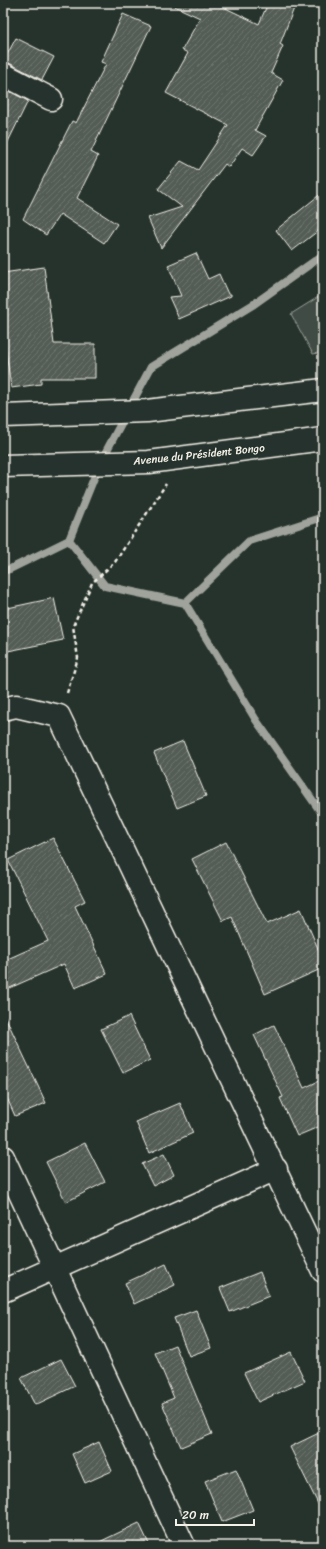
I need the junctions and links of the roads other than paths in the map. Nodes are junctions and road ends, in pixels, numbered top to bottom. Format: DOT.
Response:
graph roads {
  1 [pos="3,74"];
  2 [pos="51,99"];
  3 [pos="323,390"];
  4 [pos="3,416"];
  5 [pos="323,439"];
  6 [pos="3,466"];
  7 [pos="3,709"];
  8 [pos="3,1157"];
  9 [pos="276,1169"];
  10 [pos="56,1267"];
  11 [pos="323,1271"];
  12 [pos="3,1291"];
  13 [pos="184,1546"];
  1 -- 2 [label="street"];
  3 -- 4 [label="street"];
  5 -- 6 [label="street, Avenue du Président Bongo"];
  7 -- 9 [label="street"];
  8 -- 10 [label="street"];
  9 -- 10 [label="street"];
  9 -- 11 [label="street"];
  10 -- 12 [label="street"];
  10 -- 13 [label="street"];
}
